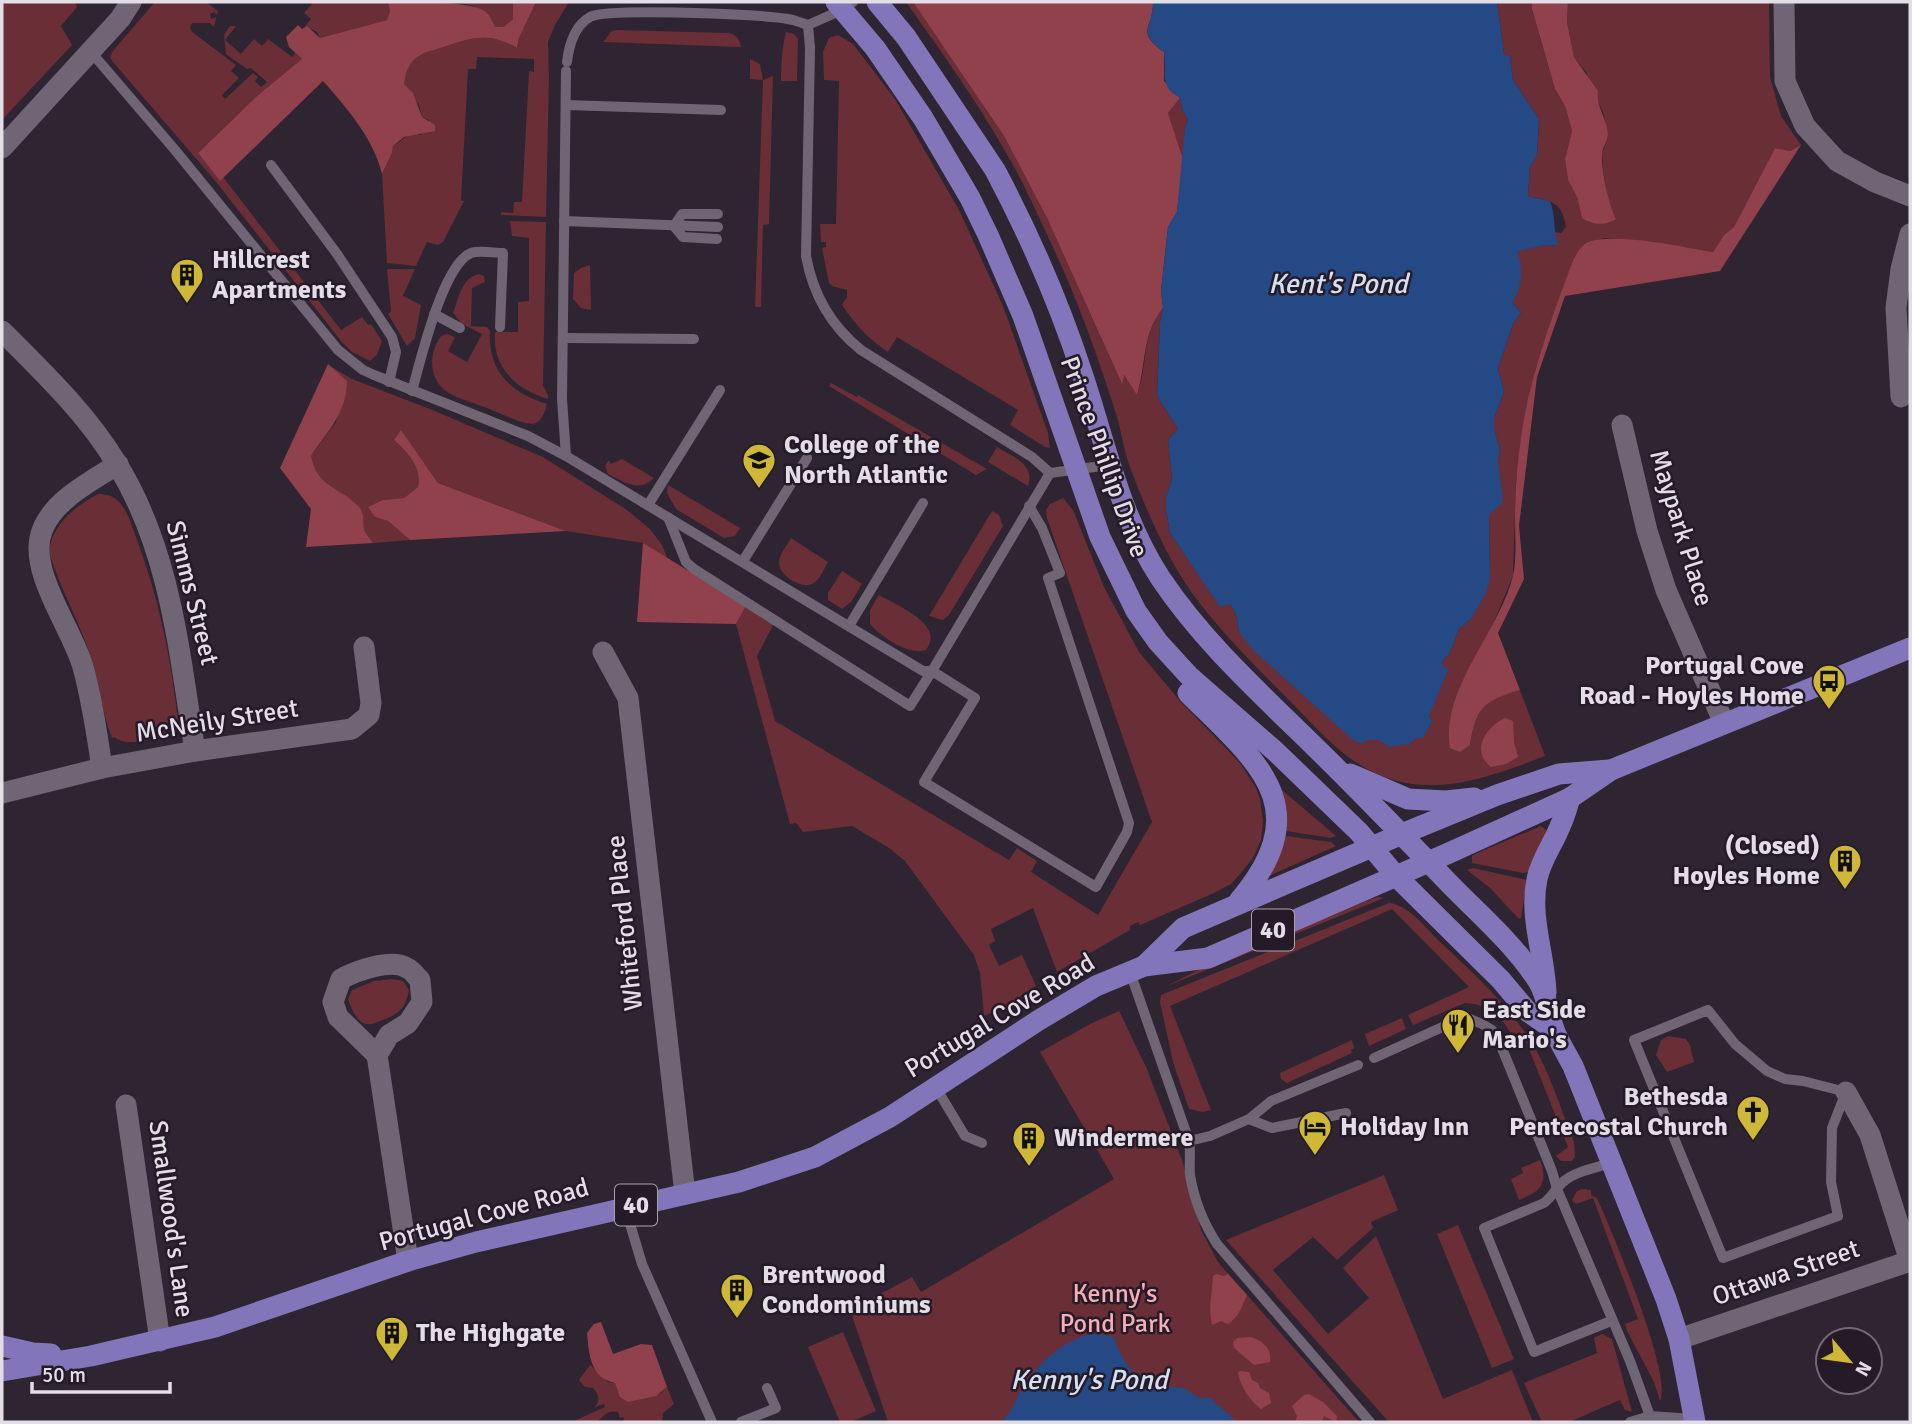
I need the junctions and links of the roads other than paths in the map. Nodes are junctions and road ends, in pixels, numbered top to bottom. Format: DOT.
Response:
graph roads {
  1 [pos="131,2"];
  2 [pos="877,2"];
  3 [pos="1784,2"];
  4 [pos="844,4"];
  5 [pos="808,26"];
  6 [pos="91,52"];
  7 [pos="566,105"];
  8 [pos="721,110"];
  9 [pos="2,148"];
  10 [pos="271,165"];
  11 [pos="1910,196"];
  12 [pos="718,214"];
  13 [pos="564,222"];
  14 [pos="674,226"];
  15 [pos="718,227"];
  16 [pos="1910,234"];
  17 [pos="717,239"];
  18 [pos="434,314"];
  19 [pos="500,327"];
  20 [pos="460,328"];
  21 [pos="2,331"];
  22 [pos="564,338"];
  23 [pos="694,339"];
  24 [pos="389,382"];
  25 [pos="720,390"];
  26 [pos="412,391"];
  27 [pos="1901,397"];
  28 [pos="1622,425"];
  29 [pos="566,456"];
  30 [pos="807,458"];
  31 [pos="117,464"];
  32 [pos="1109,465"];
  33 [pos="1076,470"];
  34 [pos="1050,472"];
  35 [pos="923,503"];
  36 [pos="648,505"];
  37 [pos="1029,506"];
  38 [pos="668,517"];
  39 [pos="743,561"];
  40 [pos="849,626"];
  41 [pos="364,647"];
  42 [pos="1910,649"];
  43 [pos="603,652"];
  44 [pos="1174,660"];
  45 [pos="932,671"];
  46 [pos="1724,723"];
  47 [pos="195,751"];
  48 [pos="1336,767"];
  49 [pos="102,768"];
  50 [pos="1611,770"];
  51 [pos="2,793"];
  52 [pos="1497,795"];
  53 [pos="1570,798"];
  54 [pos="1402,834"];
  55 [pos="1372,847"];
  56 [pos="1428,861"];
  57 [pos="1396,876"];
  58 [pos="1236,904"];
  59 [pos="1137,969"];
  60 [pos="1546,995"];
  61 [pos="1554,1030"];
  62 [pos="377,1055"];
  63 [pos="1374,1058"];
  64 [pos="1357,1065"];
  65 [pos="935,1086"];
  66 [pos="1846,1092"];
  67 [pos="126,1105"];
  68 [pos="1346,1114"];
  69 [pos="1249,1119"];
  70 [pos="1189,1141"];
  71 [pos="982,1143"];
  72 [pos="1611,1163"];
  73 [pos="1557,1189"];
  74 [pos="685,1194"];
  75 [pos="625,1207"];
  76 [pos="408,1261"];
  77 [pos="1910,1261"];
  78 [pos="1611,1321"];
  79 [pos="1679,1339"];
  80 [pos="160,1341"];
  81 [pos="2,1346"];
  82 [pos="91,1356"];
  83 [pos="2,1371"];
  84 [pos="767,1388"];
  85 [pos="1650,1416"];
  86 [pos="1694,1420"];
  87 [pos="712,1422"];
  88 [pos="741,1422"];
  89 [pos="1370,1422"];
  90 [pos="1630,1422"];
  1 -- 6 [label="street"];
  2 -- 32 [label="main road, Prince Phillip Drive"];
  3 -- 11 [label="street"];
  4 -- 5 [label="lane"];
  4 -- 33 [label="main road, Prince Phillip Drive"];
  5 -- 7 [label="lane"];
  5 -- 34 [label="lane"];
  6 -- 9 [label="street"];
  6 -- 24 [label="lane"];
  7 -- 8 [label="lane"];
  7 -- 13 [label="lane"];
  10 -- 24 [label="lane"];
  12 -- 14 [label="lane"];
  13 -- 14 [label="lane"];
  13 -- 22 [label="lane"];
  14 -- 15 [label="lane"];
  14 -- 17 [label="lane"];
  16 -- 27 [label="street"];
  18 -- 19 [label="lane"];
  18 -- 20 [label="lane"];
  18 -- 26 [label="lane"];
  21 -- 31 [label="street, Simms Street"];
  22 -- 23 [label="lane"];
  22 -- 29 [label="lane"];
  24 -- 26 [label="lane"];
  25 -- 36 [label="lane"];
  26 -- 29 [label="lane"];
  28 -- 46 [label="street, Maypark Place"];
  29 -- 36 [label="lane"];
  30 -- 39 [label="lane"];
  31 -- 47 [label="street, Simms Street"];
  31 -- 49 [label="street"];
  32 -- 33 [label="lane"];
  32 -- 48 [label="main road, Prince Phillip Drive"];
  33 -- 34 [label="lane"];
  33 -- 44 [label="main road, Prince Phillip Drive"];
  34 -- 37 [label="lane"];
  35 -- 40 [label="lane"];
  36 -- 38 [label="lane"];
  37 -- 45 [label="lane"];
  37 -- 45 [label="lane"];
  38 -- 39 [label="lane"];
  38 -- 45 [label="lane"];
  39 -- 40 [label="lane"];
  40 -- 45 [label="lane"];
  41 -- 47 [label="street, McNeily Street"];
  42 -- 46 [label="main road, Portugal Cove Road / 40"];
  43 -- 74 [label="street, Whiteford Place"];
  44 -- 55 [label="main road, Prince Phillip Drive"];
  44 -- 58 [label="main road"];
  46 -- 50 [label="main road, Portugal Cove Road / 40"];
  47 -- 49 [label="street, McNeily Street"];
  48 -- 52 [label="main road"];
  48 -- 54 [label="main road, Prince Phillip Drive"];
  49 -- 51 [label="street, McNeily Street"];
  50 -- 52 [label="main road, Portugal Cove Road / 40"];
  50 -- 53 [label="main road, Portugal Cove Road / 40"];
  52 -- 54 [label="main road, Portugal Cove Road / 40"];
  53 -- 56 [label="main road, Portugal Cove Road / 40"];
  53 -- 60 [label="main road"];
  54 -- 55 [label="main road, Portugal Cove Road / 40"];
  54 -- 56 [label="main road, Prince Phillip Drive"];
  55 -- 57 [label="main road, Prince Phillip Drive"];
  55 -- 58 [label="main road, Portugal Cove Road / 40"];
  56 -- 57 [label="main road, Portugal Cove Road / 40"];
  56 -- 60 [label="main road, Prince Phillip Drive"];
  57 -- 59 [label="main road, Portugal Cove Road / 40"];
  57 -- 61 [label="main road, Prince Phillip Drive"];
  58 -- 59 [label="main road, Portugal Cove Road / 40"];
  59 -- 65 [label="main road, Portugal Cove Road / 40"];
  59 -- 70 [label="lane"];
  60 -- 61 [label="main road"];
  61 -- 72 [label="main road"];
  62 -- 62 [label="street"];
  62 -- 76 [label="street"];
  63 -- 73 [label="lane"];
  64 -- 69 [label="lane"];
  65 -- 71 [label="lane"];
  65 -- 74 [label="main road, Portugal Cove Road / 40"];
  66 -- 66 [label="lane"];
  66 -- 77 [label="street"];
  67 -- 80 [label="street, Smallwood's Lane"];
  68 -- 69 [label="lane"];
  69 -- 70 [label="lane"];
  70 -- 89 [label="lane"];
  72 -- 73 [label="lane"];
  72 -- 79 [label="main road"];
  73 -- 78 [label="lane"];
  73 -- 78 [label="lane"];
  74 -- 75 [label="main road, Portugal Cove Road / 40"];
  75 -- 76 [label="main road, Portugal Cove Road / 40"];
  75 -- 87 [label="lane"];
  76 -- 80 [label="main road, Portugal Cove Road / 40"];
  77 -- 79 [label="street, Ottawa Street"];
  78 -- 85 [label="lane"];
  79 -- 86 [label="main road"];
  80 -- 82 [label="main road, Portugal Cove Road / 40"];
  81 -- 82 [label="main road, 40"];
  82 -- 83 [label="main road, Portugal Cove Road / 40"];
  84 -- 88 [label="lane"];
  85 -- 86 [label="lane"];
  85 -- 90 [label="lane"];
}
